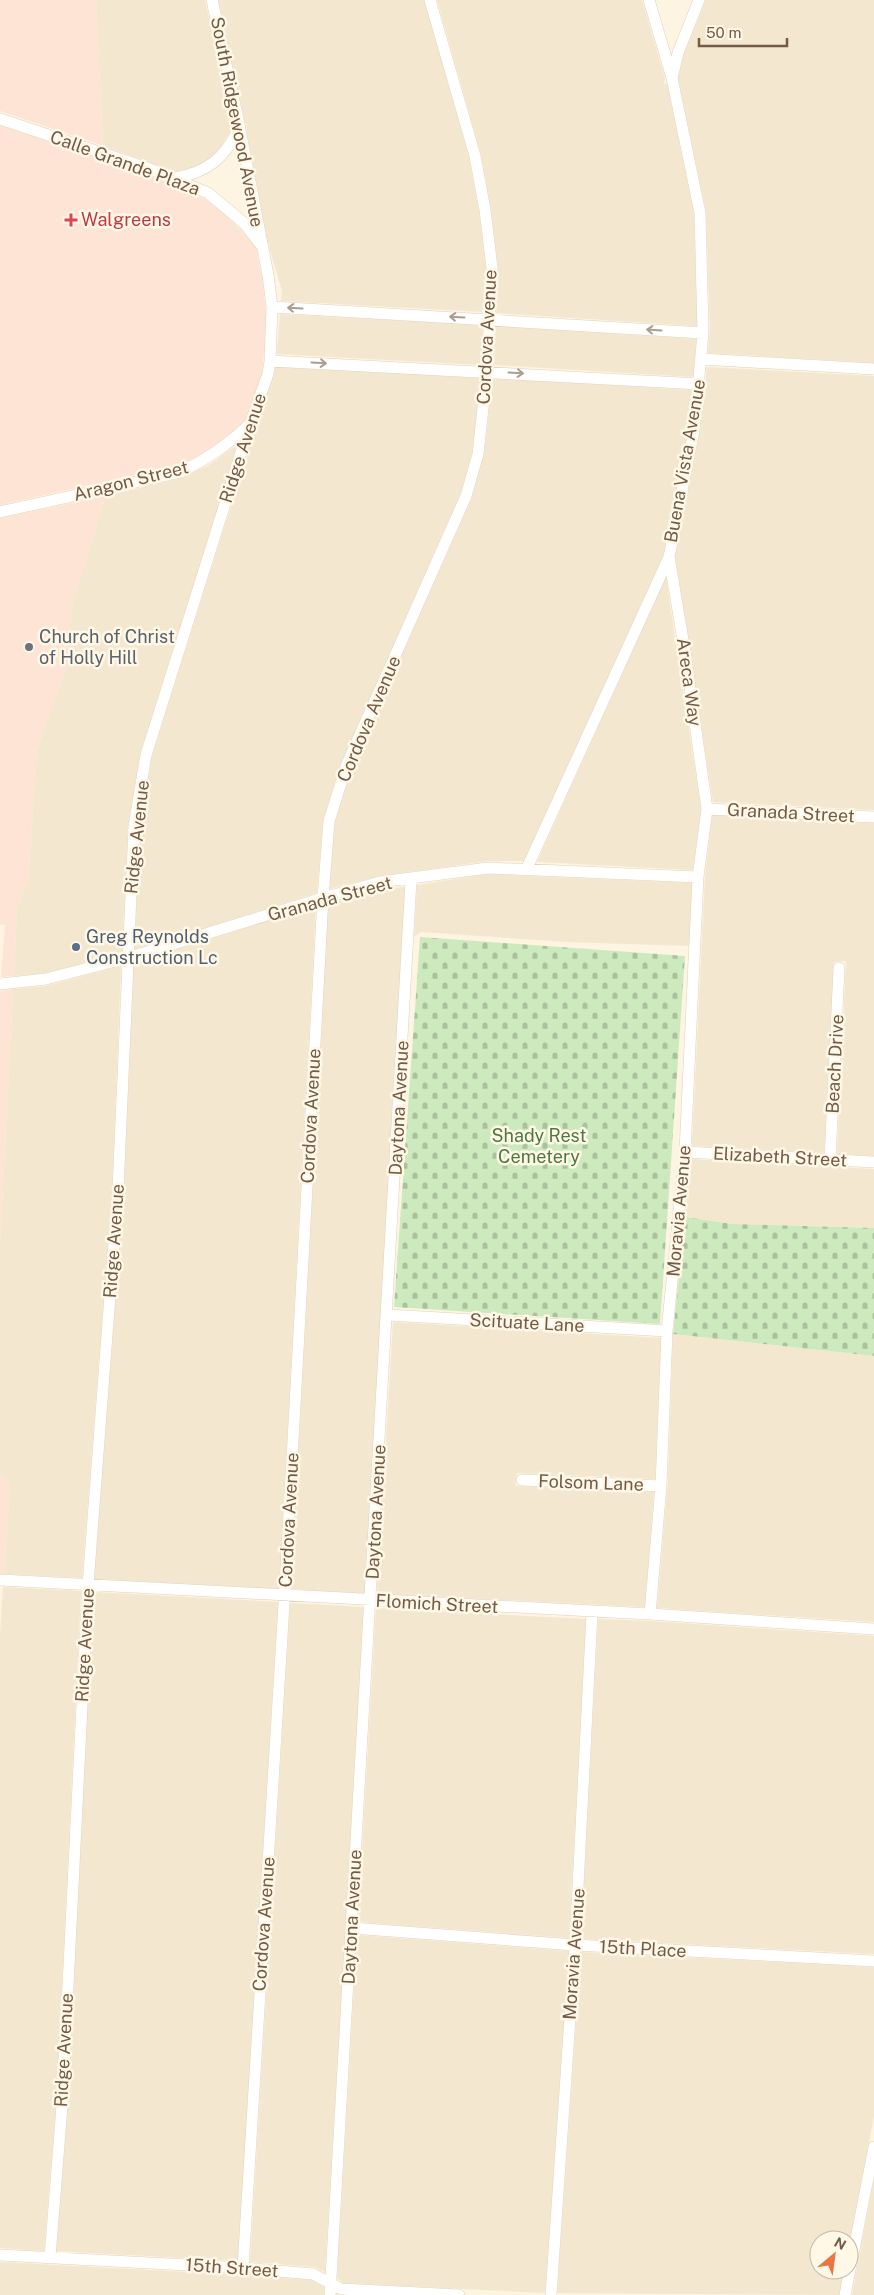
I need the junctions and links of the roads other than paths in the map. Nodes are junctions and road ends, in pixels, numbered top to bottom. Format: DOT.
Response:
graph roads {
  1 [pos="212,0"];
  2 [pos="430,0"];
  3 [pos="648,0"];
  4 [pos="699,0"];
  5 [pos="672,78"];
  6 [pos="0,118"];
  7 [pos="239,128"];
  8 [pos="175,178"];
  9 [pos="261,245"];
  10 [pos="272,307"];
  11 [pos="490,319"];
  12 [pos="703,333"];
  13 [pos="701,360"];
  14 [pos="270,361"];
  15 [pos="874,370"];
  16 [pos="487,371"];
  17 [pos="700,384"];
  18 [pos="250,424"];
  19 [pos="0,512"];
  20 [pos="669,557"];
  21 [pos="707,808"];
  22 [pos="874,817"];
  23 [pos="528,868"];
  24 [pos="698,877"];
  25 [pos="411,880"];
  26 [pos="323,898"];
  27 [pos="128,958"];
  28 [pos="839,968"];
  29 [pos="0,984"];
  30 [pos="685,1152"];
  31 [pos="830,1160"];
  32 [pos="874,1162"];
  33 [pos="388,1315"];
  34 [pos="667,1331"];
  35 [pos="522,1480"];
  36 [pos="661,1486"];
  37 [pos="0,1580"];
  38 [pos="88,1585"];
  39 [pos="285,1596"];
  40 [pos="370,1600"];
  41 [pos="592,1612"];
  42 [pos="650,1614"];
  43 [pos="874,1629"];
  44 [pos="352,1928"];
  45 [pos="575,1945"];
  46 [pos="874,1961"];
  47 [pos="874,2147"];
  48 [pos="0,2255"];
  49 [pos="50,2258"];
  50 [pos="243,2268"];
  51 [pos="330,2282"];
  52 [pos="330,2295"];
  53 [pos="459,2295"];
  54 [pos="551,2295"];
  55 [pos="845,2295"];
  1 -- 7 [label="street, South Ridgewood Avenue"];
  2 -- 11 [label="street, Cordova Avenue"];
  3 -- 5 [label="street, Buena Vista Avenue"];
  4 -- 5 [label="street"];
  5 -- 12 [label="street, Buena Vista Avenue"];
  6 -- 8 [label="street, Calle Grande Plaza"];
  7 -- 8 [label="street"];
  7 -- 9 [label="street, South Ridgewood Avenue"];
  8 -- 9 [label="street, Calle Grande Plaza"];
  9 -- 10 [label="street, Ridge Avenue"];
  11 -- 10 [label="street, one-way"];
  10 -- 14 [label="street, Ridge Avenue"];
  12 -- 11 [label="street, one-way"];
  11 -- 16 [label="street, Cordova Avenue"];
  12 -- 13 [label="street, Buena Vista Avenue"];
  13 -- 15 [label="street"];
  13 -- 17 [label="street, Buena Vista Avenue"];
  14 -- 16 [label="street, one-way"];
  14 -- 18 [label="street, Ridge Avenue"];
  16 -- 17 [label="street, one-way"];
  16 -- 26 [label="street, Cordova Avenue"];
  17 -- 20 [label="street, Buena Vista Avenue"];
  18 -- 19 [label="street, Aragon Street"];
  18 -- 27 [label="street, Ridge Avenue"];
  20 -- 21 [label="street, Areca Way"];
  20 -- 23 [label="street, Buena Vista Avenue"];
  21 -- 22 [label="street, Granada Street"];
  21 -- 24 [label="street, Moravia Avenue"];
  23 -- 24 [label="street, Granada Street"];
  23 -- 25 [label="street, Granada Street"];
  24 -- 30 [label="street, Moravia Avenue"];
  25 -- 26 [label="street, Granada Street"];
  25 -- 33 [label="street, Daytona Avenue"];
  26 -- 27 [label="street, Granada Street"];
  26 -- 39 [label="street, Cordova Avenue"];
  27 -- 29 [label="street, Granada Street"];
  27 -- 38 [label="street, Ridge Avenue"];
  28 -- 31 [label="street, Beach Drive"];
  30 -- 31 [label="street, Elizabeth Street"];
  30 -- 34 [label="street, Moravia Avenue"];
  31 -- 32 [label="street, Elizabeth Street"];
  33 -- 34 [label="street, Scituate Lane"];
  33 -- 40 [label="street, Daytona Avenue"];
  34 -- 36 [label="street, Moravia Avenue"];
  35 -- 36 [label="street, Folsom Lane"];
  36 -- 42 [label="street, Moravia Avenue"];
  37 -- 38 [label="street, Flomich Street"];
  38 -- 39 [label="street, Flomich Street"];
  38 -- 49 [label="street, Ridge Avenue"];
  39 -- 40 [label="street, Flomich Street"];
  39 -- 50 [label="street, Cordova Avenue"];
  40 -- 41 [label="street, Flomich Street"];
  40 -- 44 [label="street, Daytona Avenue"];
  41 -- 42 [label="street, Flomich Street"];
  41 -- 45 [label="street, Moravia Avenue"];
  42 -- 43 [label="street, Flomich Street"];
  44 -- 45 [label="street, 15th Place"];
  44 -- 51 [label="street, Daytona Avenue"];
  45 -- 46 [label="street, 15th Place"];
  45 -- 54 [label="street, Moravia Avenue"];
  47 -- 55 [label="street"];
  48 -- 49 [label="street, 15th Street"];
  49 -- 50 [label="street, 15th Street"];
  50 -- 51 [label="street, 15th Street"];
  51 -- 52 [label="street, Daytona Avenue"];
  51 -- 53 [label="street, 15th Street"];
}
